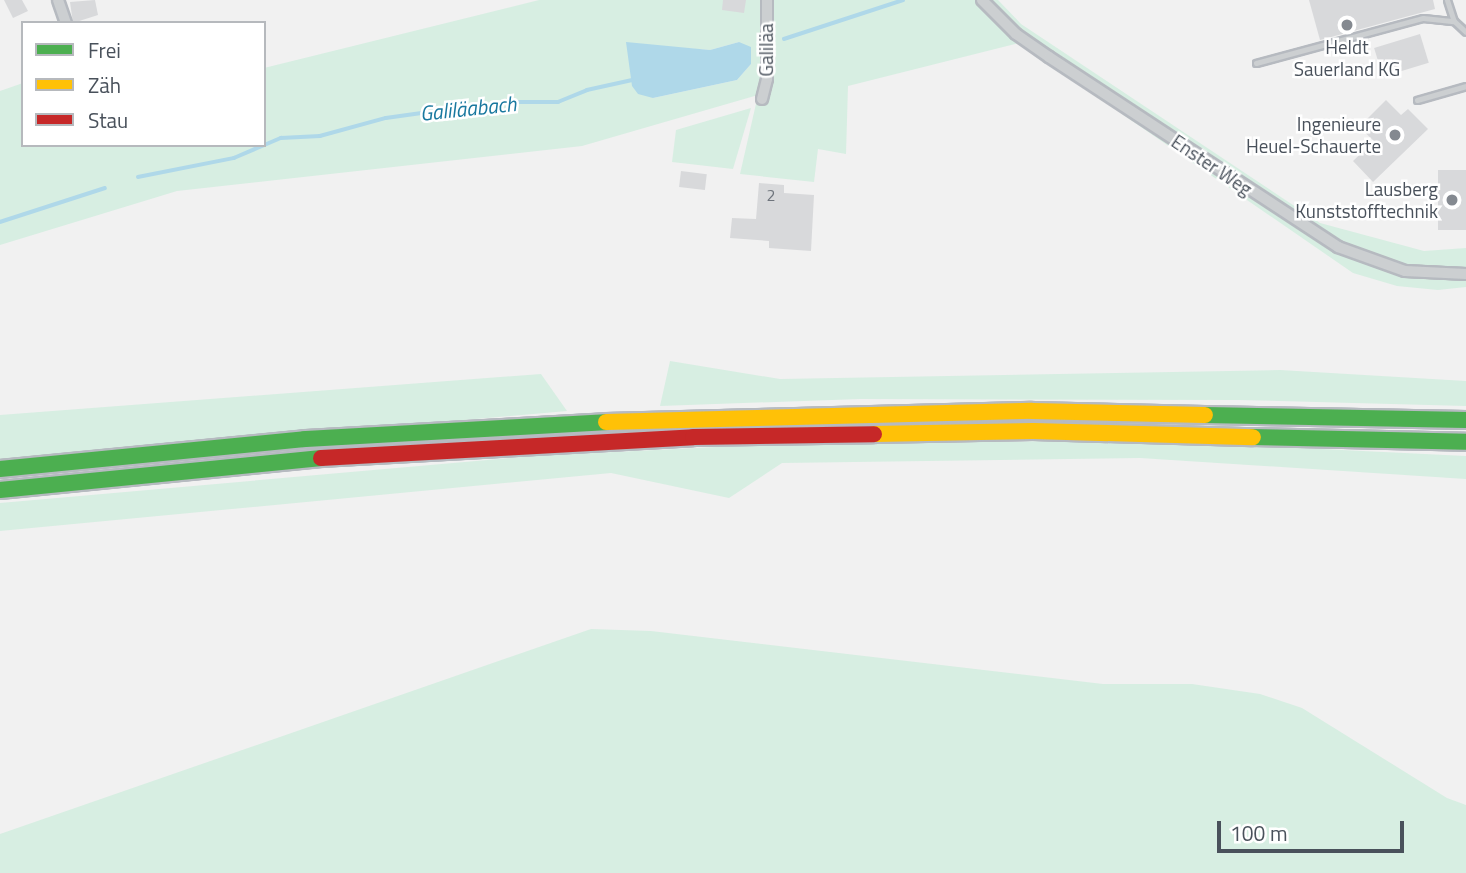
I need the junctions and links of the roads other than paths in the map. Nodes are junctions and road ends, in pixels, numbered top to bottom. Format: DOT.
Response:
graph roads {
  1 [pos="58,0"];
  2 [pos="767,0"];
  3 [pos="982,0"];
  4 [pos="1447,0"];
  5 [pos="65,21"];
  6 [pos="1454,21"];
  7 [pos="1466,32"];
  8 [pos="1256,63"];
  9 [pos="1466,86"];
  10 [pos="762,99"];
  11 [pos="1417,100"];
  12 [pos="1466,274"];
  13 [pos="1466,420"];
  14 [pos="1466,442"];
  15 [pos="0,469"];
  16 [pos="0,490"];
  1 -- 5 [label="street"];
  2 -- 10 [label="street, Galiläa"];
  3 -- 12 [label="street, Enster Weg"];
  4 -- 6 [label="lane"];
  6 -- 7 [label="lane"];
  6 -- 8 [label="lane"];
  9 -- 11 [label="lane"];
  13 -- 15 [label="highway"];
  14 -- 16 [label="highway"];
}
